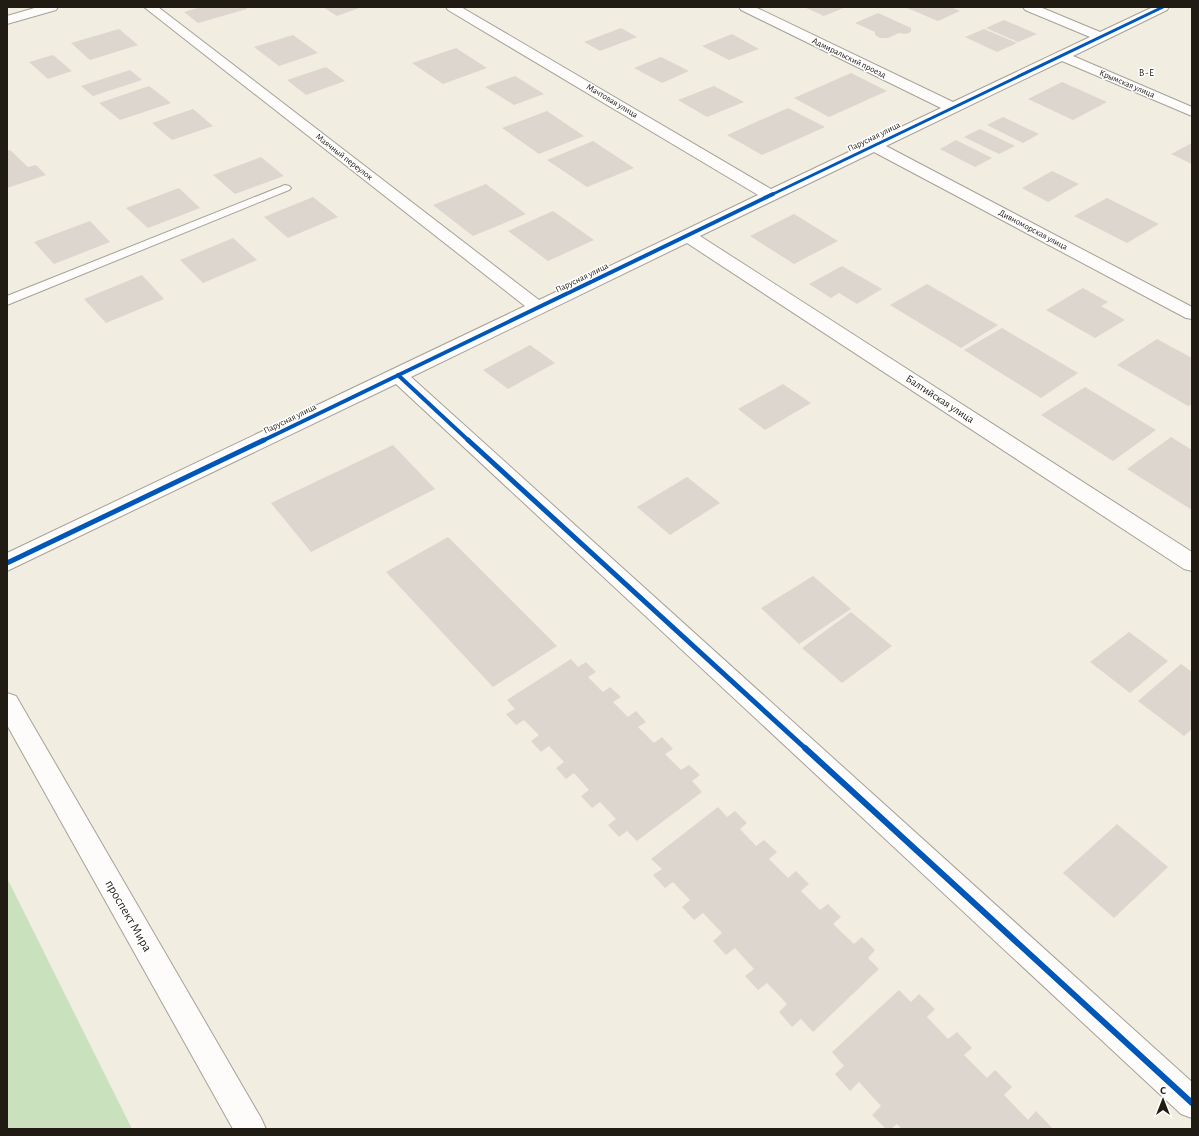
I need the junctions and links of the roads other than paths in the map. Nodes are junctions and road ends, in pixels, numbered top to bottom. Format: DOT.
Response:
graph roads {
  1 [pos="52,7"];
  2 [pos="150,7"];
  3 [pos="452,7"];
  4 [pos="745,7"];
  5 [pos="1029,7"];
  6 [pos="1163,7"];
  7 [pos="7,20"];
  8 [pos="1101,37"];
  9 [pos="1062,56"];
  10 [pos="953,108"];
  11 [pos="1192,112"];
  12 [pos="874,146"];
  13 [pos="285,188"];
  14 [pos="771,196"];
  15 [pos="688,236"];
  16 [pos="7,300"];
  17 [pos="538,308"];
  18 [pos="1192,314"];
  19 [pos="398,375"];
  20 [pos="7,563"];
  21 [pos="1192,563"];
  22 [pos="7,703"];
  23 [pos="1192,1103"];
  24 [pos="250,1129"];
  1 -- 7 [label="street"];
  2 -- 17 [label="street, Маячный переулок"];
  3 -- 14 [label="street, Мачтовая улица"];
  4 -- 10 [label="street, Адмиральский проезд"];
  5 -- 8 [label="street"];
  6 -- 8 [label="street, Парусная улица"];
  8 -- 9 [label="street, Парусная улица"];
  9 -- 10 [label="street, Парусная улица"];
  9 -- 11 [label="street, Крымская улица"];
  10 -- 12 [label="street, Парусная улица"];
  12 -- 14 [label="street, Парусная улица"];
  12 -- 18 [label="street, Дивноморская улица"];
  13 -- 16 [label="lane"];
  14 -- 15 [label="street, Парусная улица"];
  15 -- 17 [label="street, Парусная улица"];
  15 -- 21 [label="street, Балтийская улица"];
  17 -- 19 [label="street, Парусная улица"];
  19 -- 20 [label="street, Парусная улица"];
  19 -- 23 [label="street"];
  22 -- 24 [label="street, проспект Мира"];
}
